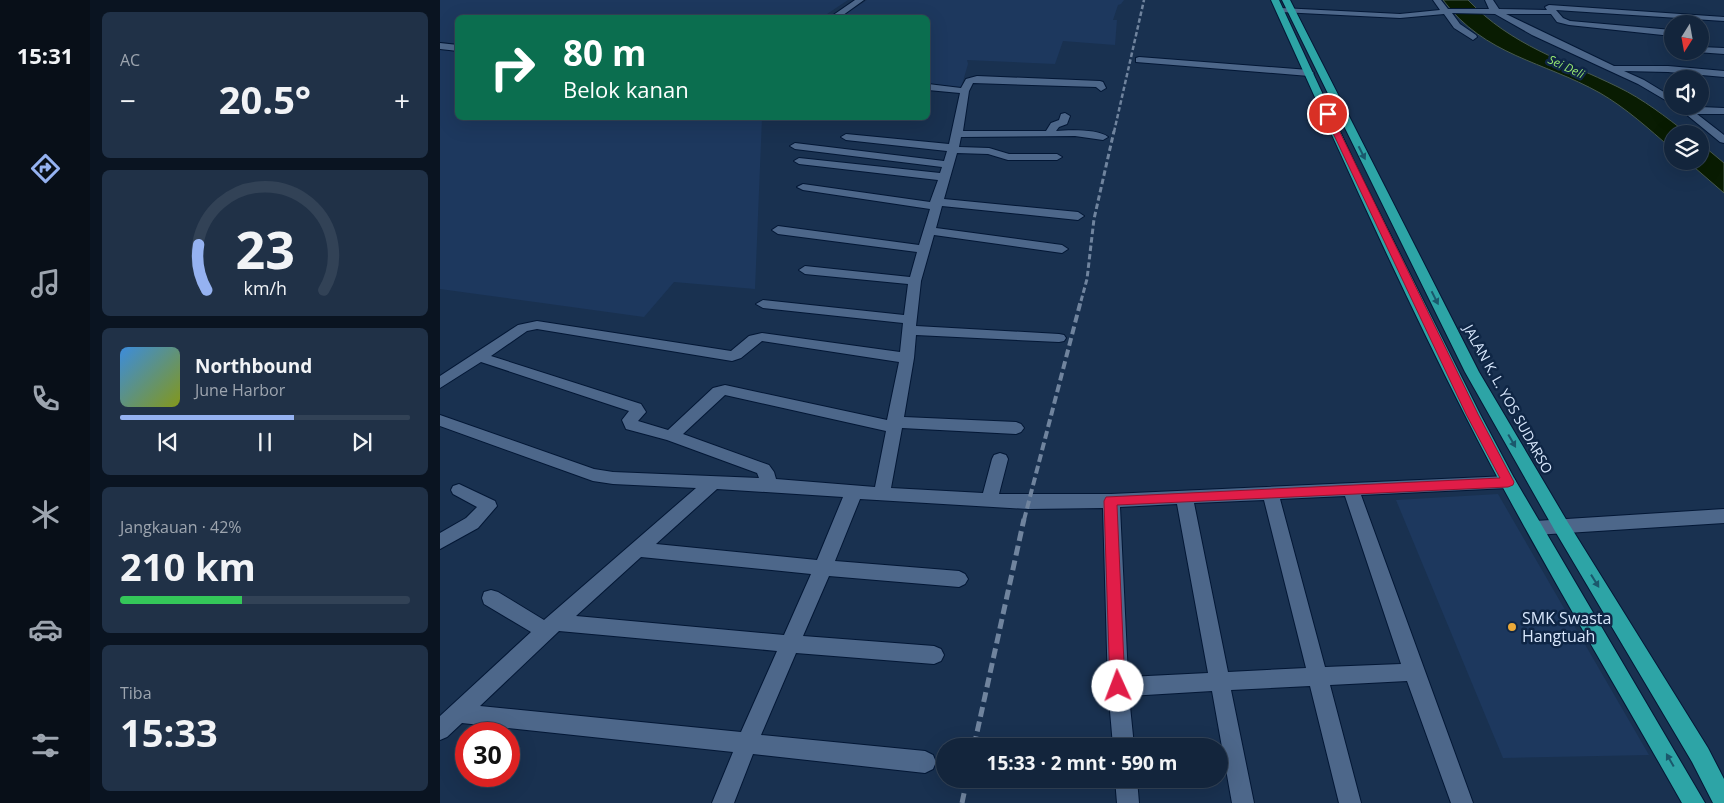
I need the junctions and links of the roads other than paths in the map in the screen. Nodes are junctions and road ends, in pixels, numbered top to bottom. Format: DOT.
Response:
graph roads {
  1 [pos="860,0"];
  2 [pos="1438,0"];
  3 [pos="1489,0"];
  4 [pos="1539,1"];
  5 [pos="1283,5"];
  6 [pos="1692,6"];
  7 [pos="1399,7"];
  8 [pos="1550,10"];
  9 [pos="1449,12"];
  10 [pos="1498,12"];
  11 [pos="838,15"];
  12 [pos="1406,15"];
  13 [pos="1666,15"];
  14 [pos="1689,15"];
  15 [pos="1709,18"];
  16 [pos="1724,19"];
  17 [pos="1664,32"];
  18 [pos="1473,37"];
  19 [pos="440,46"];
  20 [pos="455,48"];
  21 [pos="1709,50"];
  22 [pos="1724,51"];
  23 [pos="1139,60"];
  24 [pos="1609,68"];
  25 [pos="1309,73"];
  26 [pos="1724,74"];
  27 [pos="930,87"];
  28 [pos="1018,87"];
  29 [pos="964,91"];
  30 [pos="1664,95"];
  31 [pos="1709,110"];
  32 [pos="1724,111"];
  33 [pos="1692,115"];
  34 [pos="1066,116"];
  35 [pos="957,134"];
  36 [pos="1049,134"];
  37 [pos="846,137"];
  38 [pos="1103,138"];
  39 [pos="1724,140"];
  40 [pos="795,146"];
  41 [pos="952,149"];
  42 [pos="1057,157"];
  43 [pos="799,161"];
  44 [pos="946,171"];
  45 [pos="803,187"];
  46 [pos="936,204"];
  47 [pos="1078,216"];
  48 [pos="778,230"];
  49 [pos="928,231"];
  50 [pos="924,249"];
  51 [pos="1062,249"];
  52 [pos="805,270"];
  53 [pos="915,281"];
  54 [pos="763,304"];
  55 [pos="909,325"];
  56 [pos="1059,338"];
  57 [pos="480,358"];
  58 [pos="907,358"];
  59 [pos="440,383"];
  60 [pos="440,420"];
  61 [pos="893,424"];
  62 [pos="1016,428"];
  63 [pos="671,436"];
  64 [pos="1000,459"];
  65 [pos="714,482"];
  66 [pos="1508,482"];
  67 [pos="769,485"];
  68 [pos="459,490"];
  69 [pos="1351,490"];
  70 [pos="854,492"];
  71 [pos="1270,492"];
  72 [pos="882,494"];
  73 [pos="1184,496"];
  74 [pos="990,500"];
  75 [pos="1111,501"];
  76 [pos="1724,516"];
  77 [pos="1561,526"];
  78 [pos="1534,528"];
  79 [pos="440,542"];
  80 [pos="637,549"];
  81 [pos="824,568"];
  82 [pos="959,579"];
  83 [pos="492,598"];
  84 [pos="550,626"];
  85 [pos="790,644"];
  86 [pos="934,655"];
  87 [pos="1414,672"];
  88 [pos="1318,676"];
  89 [pos="1219,681"];
  90 [pos="1118,686"];
  91 [pos="458,714"];
  92 [pos="440,730"];
  93 [pos="1122,738"];
  94 [pos="747,743"];
  95 [pos="925,762"];
  96 [pos="1127,788"];
  97 [pos="1724,801"];
  98 [pos="723,803"];
  99 [pos="1128,803"];
  100 [pos="1243,803"];
  101 [pos="1350,803"];
  102 [pos="1462,803"];
  103 [pos="1694,803"];
  1 -- 11 [label="street"];
  2 -- 9 [label="street"];
  3 -- 10 [label="street"];
  4 -- 8 [label="street"];
  5 -- 12 [label="street"];
  5 -- 25 [label="highway"];
  5 -- 77 [label="highway, JALAN K. L. YOS SUDARSO, one-way"];
  6 -- 14 [label="street"];
  7 -- 12 [label="street"];
  8 -- 10 [label="street"];
  8 -- 13 [label="street"];
  8 -- 17 [label="street"];
  9 -- 10 [label="street"];
  9 -- 12 [label="street"];
  9 -- 18 [label="street"];
  10 -- 24 [label="street"];
  15 -- 16 [label="street"];
  19 -- 20 [label="street"];
  21 -- 22 [label="street"];
  23 -- 25 [label="street"];
  24 -- 26 [label="street"];
  24 -- 30 [label="street"];
  25 -- 66 [label="highway"];
  27 -- 29 [label="street"];
  28 -- 29 [label="street"];
  29 -- 35 [label="street"];
  31 -- 32 [label="street"];
  33 -- 39 [label="street"];
  34 -- 36 [label="street"];
  35 -- 36 [label="street"];
  35 -- 41 [label="street"];
  36 -- 38 [label="street"];
  37 -- 41 [label="street"];
  40 -- 44 [label="street"];
  41 -- 42 [label="street"];
  41 -- 44 [label="street"];
  43 -- 44 [label="street"];
  44 -- 46 [label="street"];
  45 -- 46 [label="street"];
  46 -- 47 [label="street"];
  46 -- 49 [label="street"];
  48 -- 50 [label="street"];
  49 -- 50 [label="street"];
  49 -- 51 [label="street"];
  50 -- 53 [label="street"];
  52 -- 53 [label="street"];
  53 -- 55 [label="street"];
  54 -- 55 [label="street"];
  55 -- 56 [label="street"];
  55 -- 58 [label="street"];
  57 -- 58 [label="street"];
  57 -- 59 [label="street"];
  57 -- 63 [label="street"];
  58 -- 61 [label="street"];
  60 -- 65 [label="street"];
  61 -- 62 [label="street"];
  61 -- 63 [label="street"];
  61 -- 72 [label="street"];
  63 -- 67 [label="street"];
  64 -- 74 [label="street"];
  65 -- 67 [label="street"];
  65 -- 80 [label="street"];
  66 -- 69 [label="street"];
  66 -- 78 [label="highway"];
  67 -- 70 [label="street"];
  68 -- 79 [label="street"];
  69 -- 71 [label="street"];
  69 -- 87 [label="street"];
  70 -- 72 [label="street"];
  70 -- 81 [label="street"];
  71 -- 73 [label="street"];
  71 -- 88 [label="street"];
  72 -- 74 [label="street"];
  73 -- 75 [label="street"];
  73 -- 89 [label="street"];
  74 -- 75 [label="street"];
  75 -- 90 [label="street"];
  76 -- 77 [label="street"];
  77 -- 78 [label="street"];
  77 -- 97 [label="highway, JALAN K. L. YOS SUDARSO, one-way"];
  103 -- 78 [label="highway, one-way"];
  80 -- 81 [label="street"];
  80 -- 84 [label="street"];
  81 -- 82 [label="street"];
  81 -- 85 [label="street"];
  83 -- 84 [label="street"];
  84 -- 85 [label="street"];
  84 -- 91 [label="street"];
  85 -- 86 [label="street"];
  85 -- 94 [label="street"];
  87 -- 88 [label="street"];
  87 -- 102 [label="street"];
  88 -- 89 [label="street"];
  88 -- 101 [label="street"];
  89 -- 90 [label="street"];
  89 -- 100 [label="street"];
  90 -- 93 [label="street"];
  91 -- 92 [label="street"];
  91 -- 94 [label="street"];
  94 -- 95 [label="street"];
  94 -- 98 [label="street"];
  96 -- 99 [label="street"];
}
